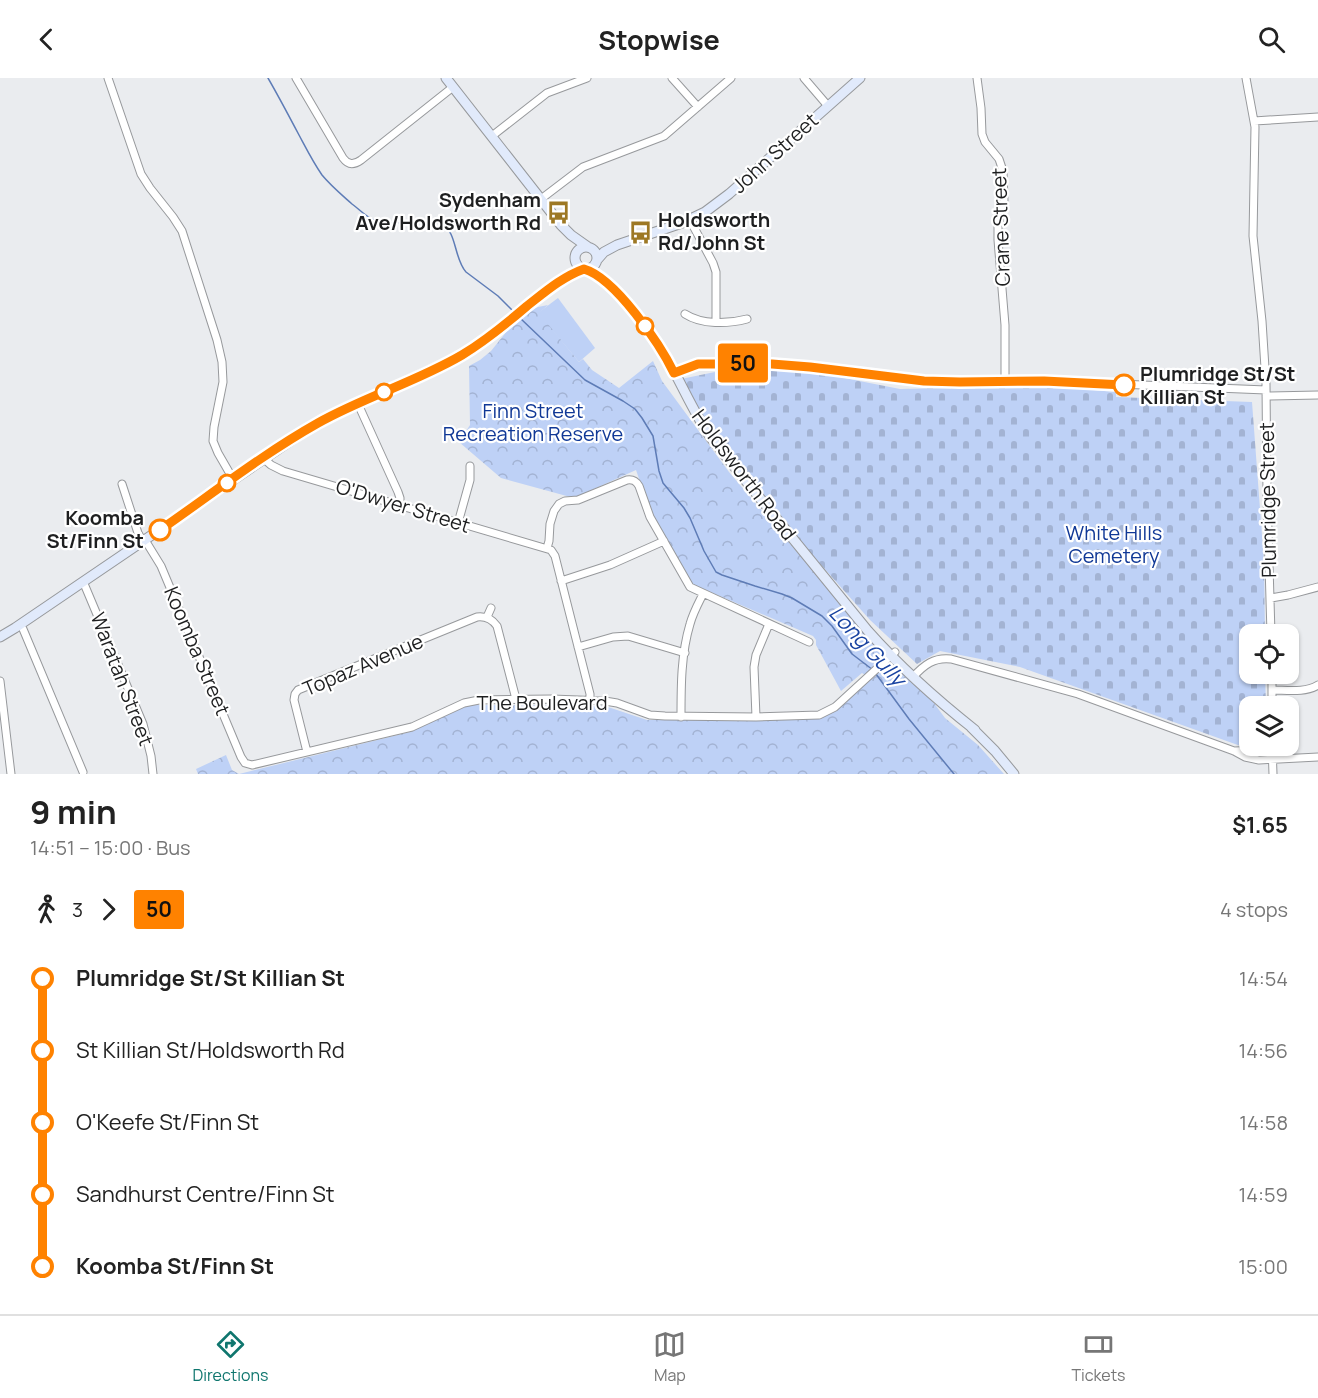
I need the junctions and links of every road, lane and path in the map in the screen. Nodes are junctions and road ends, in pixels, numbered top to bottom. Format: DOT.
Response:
graph roads {
  1 [pos="108,78"];
  2 [pos="296,78"];
  3 [pos="446,78"];
  4 [pos="587,78"];
  5 [pos="672,78"];
  6 [pos="731,78"];
  7 [pos="804,78"];
  8 [pos="860,78"];
  9 [pos="977,78"];
  10 [pos="1246,78"];
  11 [pos="453,87"];
  12 [pos="828,106"];
  13 [pos="698,107"];
  14 [pos="1318,117"];
  15 [pos="1254,121"];
  16 [pos="492,136"];
  17 [pos="541,199"];
  18 [pos="690,220"];
  19 [pos="561,225"];
  20 [pos="617,245"];
  21 [pos="589,248"];
  22 [pos="575,258"];
  23 [pos="597,260"];
  24 [pos="585,269"];
  25 [pos="552,286"];
  26 [pos="618,294"];
  27 [pos="685,314"];
  28 [pos="747,319"];
  29 [pos="716,322"];
  30 [pos="674,373"];
  31 [pos="1005,381"];
  32 [pos="1266,393"];
  33 [pos="1318,395"];
  34 [pos="358,404"];
  35 [pos="263,458"];
  36 [pos="470,466"];
  37 [pos="233,479"];
  38 [pos="122,484"];
  39 [pos="400,504"];
  40 [pos="458,523"];
  41 [pos="144,541"];
  42 [pos="664,541"];
  43 [pos="547,548"];
  44 [pos="561,581"];
  45 [pos="84,584"];
  46 [pos="1318,587"];
  47 [pos="703,594"];
  48 [pos="1271,598"];
  49 [pos="490,608"];
  50 [pos="487,617"];
  51 [pos="769,624"];
  52 [pos="1271,624"];
  53 [pos="21,627"];
  54 [pos="0,637"];
  55 [pos="0,642"];
  56 [pos="809,642"];
  57 [pos="578,647"];
  58 [pos="685,653"];
  59 [pos="893,654"];
  60 [pos="915,675"];
  61 [pos="0,681"];
  62 [pos="1272,684"];
  63 [pos="1318,685"];
  64 [pos="1272,690"];
  65 [pos="1272,696"];
  66 [pos="516,699"];
  67 [pos="590,700"];
  68 [pos="681,717"];
  69 [pos="756,717"];
  70 [pos="3,733"];
  71 [pos="1234,751"];
  72 [pos="1239,751"];
  73 [pos="307,752"];
  74 [pos="1272,756"];
  75 [pos="1318,757"];
  76 [pos="1272,760"];
  77 [pos="245,763"];
  78 [pos="82,772"];
  79 [pos="11,774"];
  80 [pos="153,774"];
  81 [pos="1014,774"];
  82 [pos="1273,774"];
  1 -- 37 [label="street"];
  2 -- 11 [label="street"];
  3 -- 11 [label="street"];
  4 -- 16 [label="street"];
  5 -- 13 [label="street"];
  6 -- 13 [label="street"];
  7 -- 12 [label="street"];
  8 -- 12 [label="street, John Street"];
  9 -- 31 [label="street, Crane Street"];
  10 -- 15 [label="street, Plumridge Street"];
  11 -- 16 [label="street"];
  12 -- 18 [label="street, John Street"];
  13 -- 17 [label="street"];
  14 -- 15 [label="street"];
  15 -- 32 [label="street, Plumridge Street"];
  16 -- 17 [label="street"];
  17 -- 19 [label="street"];
  18 -- 20 [label="street, John Street"];
  18 -- 29 [label="street"];
  19 -- 21 [label="street"];
  19 -- 22 [label="street"];
  20 -- 21 [label="street, John Street"];
  20 -- 23 [label="street, John Street"];
  21 -- 22 [label="street"];
  21 -- 23 [label="street"];
  22 -- 24 [label="street"];
  22 -- 25 [label="street"];
  23 -- 24 [label="street"];
  23 -- 26 [label="street, Holdsworth Road"];
  24 -- 25 [label="street"];
  24 -- 26 [label="street, Holdsworth Road"];
  25 -- 34 [label="street"];
  26 -- 30 [label="street, Holdsworth Road"];
  27 -- 29 [label="street"];
  28 -- 29 [label="street"];
  30 -- 31 [label="street"];
  30 -- 59 [label="street, Holdsworth Road"];
  31 -- 32 [label="street"];
  32 -- 33 [label="street"];
  32 -- 48 [label="street, Plumridge Street"];
  34 -- 35 [label="street"];
  34 -- 39 [label="street"];
  35 -- 37 [label="street"];
  35 -- 39 [label="street, O'Dwyer Street"];
  36 -- 40 [label="street"];
  37 -- 41 [label="street"];
  38 -- 41 [label="street, Koomba Street"];
  39 -- 40 [label="street, O'Dwyer Street"];
  40 -- 43 [label="street, O'Dwyer Street"];
  41 -- 45 [label="street"];
  41 -- 77 [label="street, Koomba Street"];
  42 -- 43 [label="street"];
  42 -- 44 [label="street"];
  42 -- 47 [label="street"];
  43 -- 44 [label="street"];
  44 -- 57 [label="street"];
  45 -- 53 [label="street"];
  45 -- 80 [label="street, Waratah Street"];
  46 -- 48 [label="street"];
  47 -- 51 [label="street"];
  47 -- 58 [label="street"];
  48 -- 52 [label="street, Plumridge Street"];
  49 -- 50 [label="street"];
  50 -- 66 [label="street"];
  50 -- 73 [label="street, Topaz Avenue"];
  51 -- 56 [label="street"];
  51 -- 69 [label="street"];
  53 -- 54 [label="street"];
  53 -- 55 [label="street"];
  53 -- 78 [label="street"];
  57 -- 58 [label="street"];
  57 -- 67 [label="street"];
  58 -- 68 [label="street"];
  59 -- 60 [label="street, Holdsworth Road"];
  59 -- 69 [label="street, The Boulevard"];
  60 -- 71 [label="street"];
  60 -- 81 [label="street, Holdsworth Road"];
  61 -- 70 [label="street"];
  62 -- 64 [label="street"];
  63 -- 64 [label="street"];
  64 -- 65 [label="street"];
  66 -- 67 [label="street, The Boulevard"];
  66 -- 73 [label="street, The Boulevard"];
  67 -- 68 [label="street, The Boulevard"];
  68 -- 69 [label="street, The Boulevard"];
  70 -- 79 [label="street"];
  71 -- 72 [label="street"];
  71 -- 76 [label="street"];
  73 -- 77 [label="street, The Boulevard"];
  74 -- 76 [label="street"];
  75 -- 76 [label="street"];
  76 -- 82 [label="street"];
}
